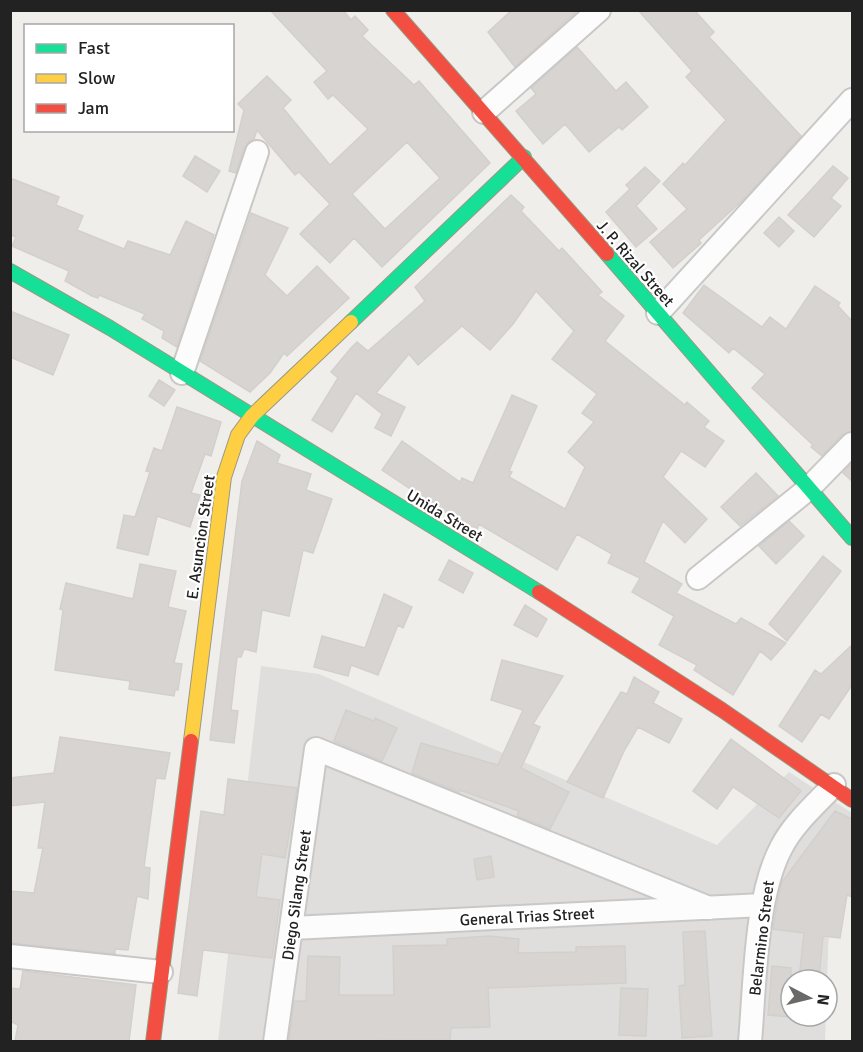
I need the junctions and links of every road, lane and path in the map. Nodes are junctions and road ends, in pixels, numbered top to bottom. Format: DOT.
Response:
graph roads {
  1 [pos="393,10"];
  2 [pos="598,10"];
  3 [pos="852,100"];
  4 [pos="484,112"];
  5 [pos="257,152"];
  6 [pos="524,157"];
  7 [pos="10,271"];
  8 [pos="658,314"];
  9 [pos="182,373"];
  10 [pos="252,416"];
  11 [pos="852,444"];
  12 [pos="808,489"];
  13 [pos="852,538"];
  14 [pos="698,578"];
  15 [pos="834,785"];
  16 [pos="852,800"];
  17 [pos="763,905"];
  18 [pos="709,908"];
  19 [pos="292,928"];
  20 [pos="10,956"];
  21 [pos="161,972"];
  22 [pos="153,1041"];
  23 [pos="276,1041"];
  24 [pos="750,1041"];
  1 -- 4 [label="main road, J. P. Rizal Street"];
  2 -- 4 [label="street"];
  3 -- 8 [label="street"];
  4 -- 6 [label="main road, J. P. Rizal Street"];
  5 -- 9 [label="street"];
  6 -- 8 [label="main road, J. P. Rizal Street"];
  6 -- 10 [label="main road, E. Asuncion Street"];
  7 -- 9 [label="main road, Unida Street"];
  8 -- 12 [label="main road, J. P. Rizal Street"];
  9 -- 10 [label="main road, Unida Street"];
  10 -- 15 [label="main road, Unida Street"];
  10 -- 21 [label="main road, E. Asuncion Street"];
  11 -- 12 [label="street"];
  12 -- 13 [label="main road, J. P. Rizal Street"];
  12 -- 14 [label="street"];
  15 -- 16 [label="main road, Unida Street"];
  15 -- 17 [label="street, Belarmino Street"];
  17 -- 18 [label="street, General Trias Street"];
  17 -- 24 [label="street, Belarmino Street"];
  18 -- 19 [label="street, General Trias Street"];
  18 -- 19 [label="street, Diego Silang Street"];
  19 -- 23 [label="street, Diego Silang Street"];
  20 -- 21 [label="street"];
  21 -- 22 [label="main road, E. Asuncion Street"];
}
